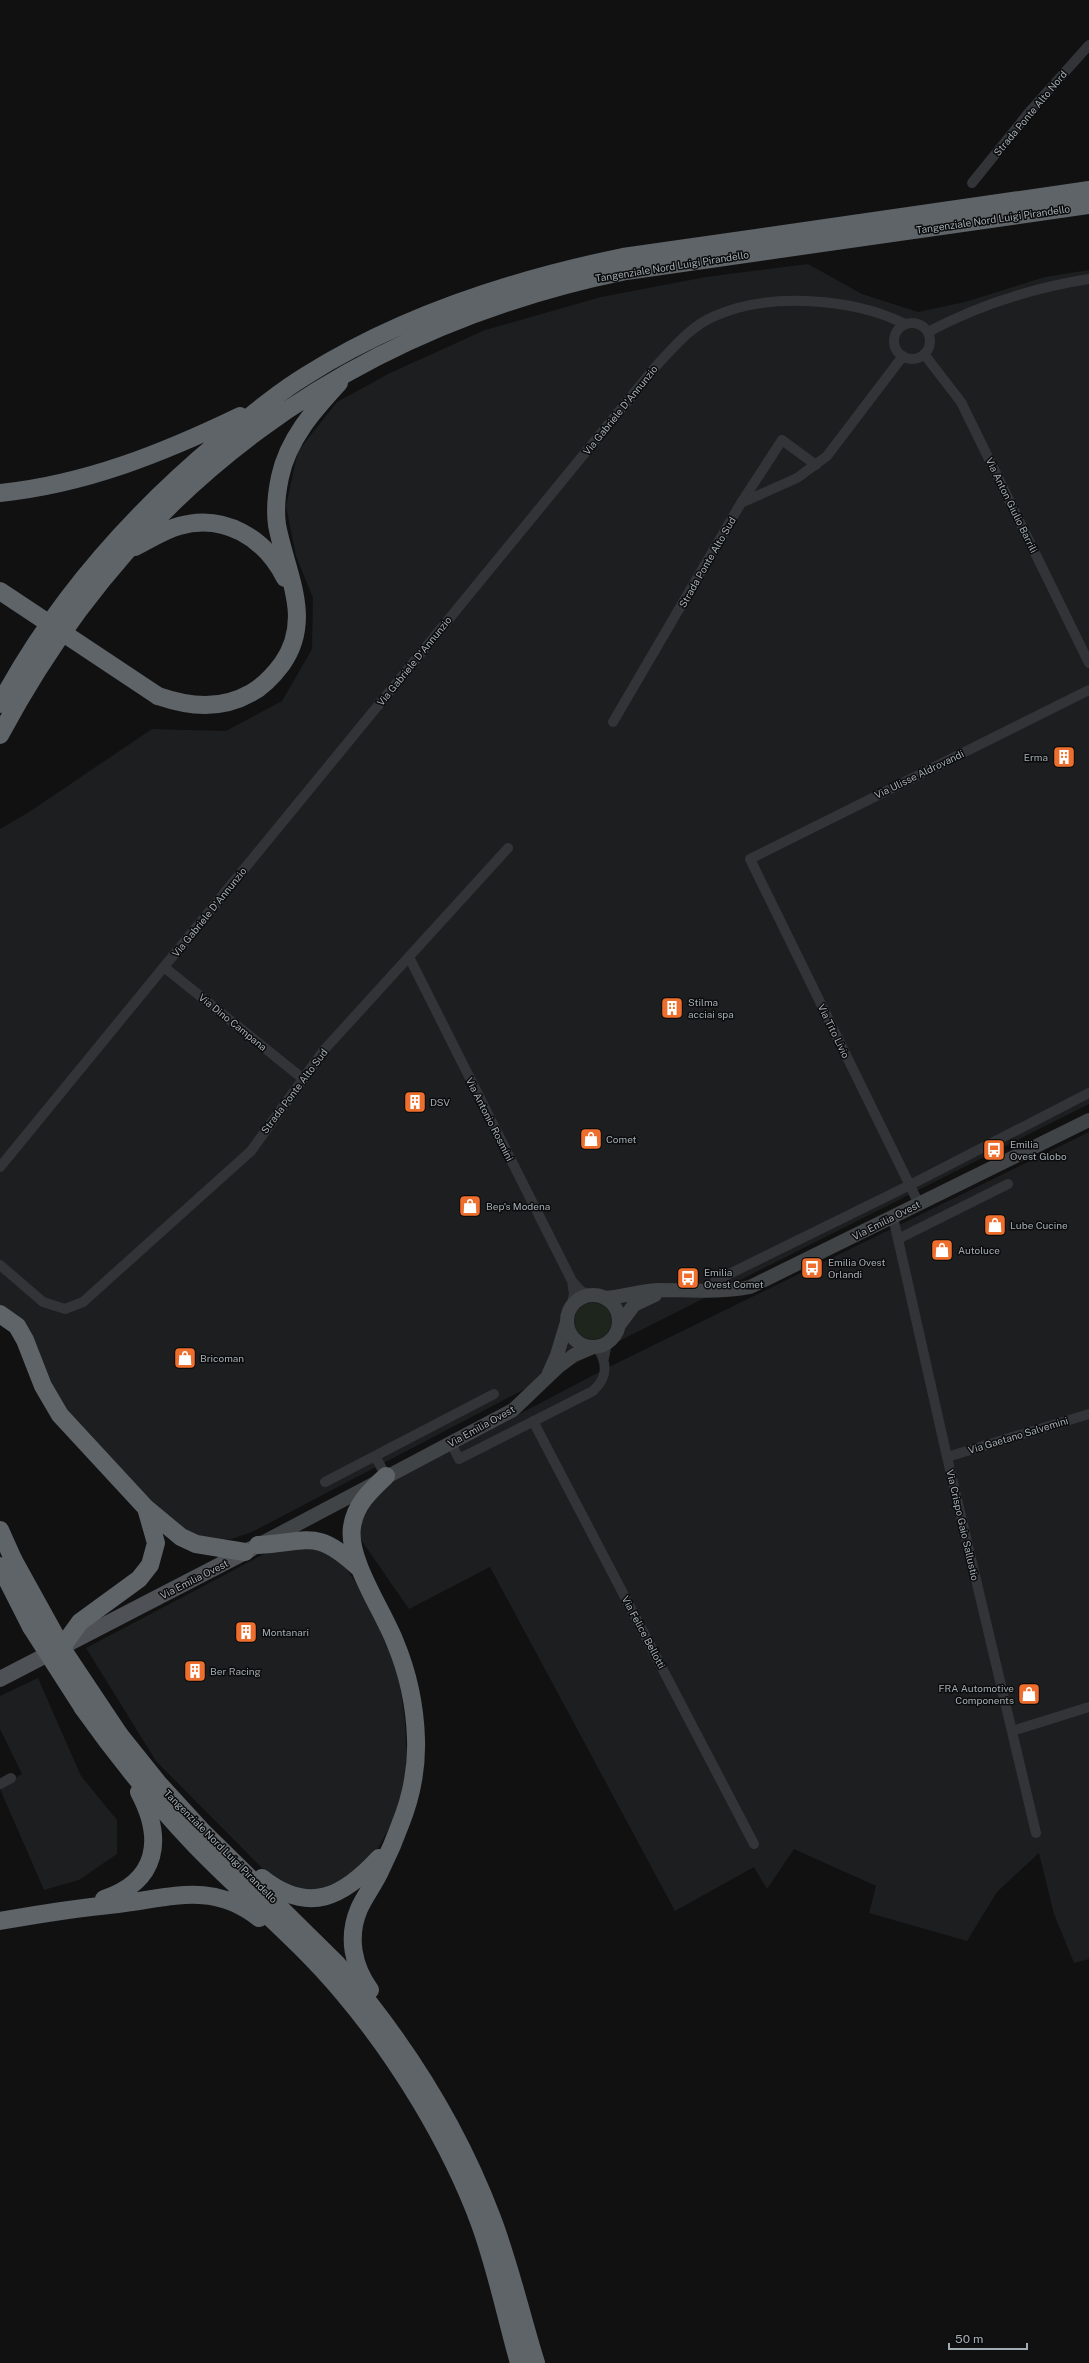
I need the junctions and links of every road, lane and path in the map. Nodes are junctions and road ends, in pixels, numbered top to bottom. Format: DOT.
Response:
graph roads {
  1 [pos="1089,45"];
  2 [pos="972,183"];
  3 [pos="1089,190"];
  4 [pos="1089,206"];
  5 [pos="1089,279"];
  6 [pos="905,324"];
  7 [pos="928,332"];
  8 [pos="924,354"];
  9 [pos="902,356"];
  10 [pos="348,374"];
  11 [pos="264,404"];
  12 [pos="816,465"];
  13 [pos="0,494"];
  14 [pos="741,504"];
  15 [pos="123,553"];
  16 [pos="0,591"];
  17 [pos="296,601"];
  18 [pos="1089,663"];
  19 [pos="1089,690"];
  20 [pos="0,704"];
  21 [pos="613,722"];
  22 [pos="0,735"];
  23 [pos="508,848"];
  24 [pos="750,859"];
  25 [pos="409,957"];
  26 [pos="164,967"];
  27 [pos="302,1078"];
  28 [pos="1089,1093"];
  29 [pos="1089,1120"];
  30 [pos="0,1167"];
  31 [pos="1008,1184"];
  32 [pos="910,1185"];
  33 [pos="919,1204"];
  34 [pos="893,1217"];
  35 [pos="898,1240"];
  36 [pos="0,1265"];
  37 [pos="572,1281"];
  38 [pos="714,1281"];
  39 [pos="676,1291"];
  40 [pos="590,1295"];
  41 [pos="605,1298"];
  42 [pos="571,1306"];
  43 [pos="0,1314"];
  44 [pos="567,1322"];
  45 [pos="0,1325"];
  46 [pos="619,1326"];
  47 [pos="607,1343"];
  48 [pos="28,1347"];
  49 [pos="592,1347"];
  50 [pos="604,1358"];
  51 [pos="547,1377"];
  52 [pos="494,1394"];
  53 [pos="1089,1414"];
  54 [pos="533,1421"];
  55 [pos="451,1443"];
  56 [pos="375,1456"];
  57 [pos="947,1457"];
  58 [pos="386,1476"];
  59 [pos="325,1482"];
  60 [pos="146,1508"];
  61 [pos="0,1530"];
  62 [pos="251,1549"];
  63 [pos="7,1563"];
  64 [pos="359,1568"];
  65 [pos="62,1647"];
  66 [pos="0,1679"];
  67 [pos="1089,1707"];
  68 [pos="1012,1731"];
  69 [pos="113,1737"];
  70 [pos="126,1767"];
  71 [pos="11,1778"];
  72 [pos="0,1784"];
  73 [pos="204,1833"];
  74 [pos="1036,1833"];
  75 [pos="754,1844"];
  76 [pos="389,1848"];
  77 [pos="79,1908"];
  78 [pos="0,1921"];
  79 [pos="343,1993"];
  80 [pos="411,2060"];
  81 [pos="519,2363"];
  82 [pos="536,2363"];
  1 -- 2 [label="street, Strada Ponte Alto Nord"];
  3 -- 11 [label="highway, Tangenziale Nord Luigi Pirandello"];
  4 -- 10 [label="highway, Tangenziale Nord Luigi Pirandello"];
  5 -- 7 [label="street"];
  6 -- 7 [label="street"];
  6 -- 9 [label="street"];
  6 -- 26 [label="street, Via Gabriele D'Annunzio"];
  7 -- 8 [label="street"];
  8 -- 9 [label="street"];
  8 -- 18 [label="street, Via Anton Giulio Barrili"];
  9 -- 12 [label="street"];
  10 -- 15 [label="highway, Tangenziale Nord Luigi Pirandello"];
  10 -- 17 [label="highway"];
  11 -- 13 [label="highway"];
  11 -- 20 [label="highway, Tangenziale Nord Luigi Pirandello"];
  12 -- 14 [label="street"];
  12 -- 14 [label="street, Strada Ponte Alto Sud"];
  14 -- 21 [label="street, Strada Ponte Alto Sud"];
  15 -- 17 [label="highway"];
  15 -- 22 [label="highway, Tangenziale Nord Luigi Pirandello"];
  16 -- 17 [label="highway, bridge"];
  19 -- 24 [label="street, Via Ulisse Aldrovandi"];
  23 -- 25 [label="street, Strada Ponte Alto Sud"];
  24 -- 32 [label="street, Via Tito Livio"];
  25 -- 27 [label="street, Strada Ponte Alto Sud"];
  25 -- 37 [label="street, Via Antonio Rosmini"];
  26 -- 27 [label="street, Via Dino Campana"];
  26 -- 30 [label="street, Via Gabriele D'Annunzio"];
  27 -- 36 [label="street, Strada Ponte Alto Sud"];
  28 -- 32 [label="street, Via Emilia Ovest"];
  29 -- 33 [label="main road, Via Emilia Ovest"];
  31 -- 35 [label="street"];
  32 -- 33 [label="street, Via Tito Livio"];
  32 -- 38 [label="street, Via Emilia Ovest"];
  33 -- 34 [label="main road, Via Emilia Ovest"];
  34 -- 35 [label="street, Via Crispo Gaio Sallustio"];
  34 -- 39 [label="main road, Via Emilia Ovest"];
  35 -- 57 [label="street, Via Crispo Gaio Sallustio"];
  37 -- 40 [label="street"];
  37 -- 42 [label="street"];
  39 -- 41 [label="main road, Via Emilia Ovest"];
  39 -- 46 [label="main road, Via Emilia Ovest"];
  40 -- 41 [label="main road"];
  40 -- 42 [label="main road"];
  41 -- 46 [label="main road"];
  42 -- 44 [label="main road"];
  43 -- 48 [label="highway"];
  44 -- 49 [label="main road"];
  44 -- 51 [label="main road, Via Emilia Ovest"];
  45 -- 48 [label="highway"];
  46 -- 47 [label="main road"];
  47 -- 49 [label="main road"];
  47 -- 50 [label="street"];
  48 -- 60 [label="highway"];
  49 -- 50 [label="street"];
  49 -- 51 [label="main road, Via Emilia Ovest"];
  50 -- 54 [label="street"];
  51 -- 55 [label="main road, Via Emilia Ovest"];
  52 -- 56 [label="street"];
  53 -- 57 [label="street, Via Gaetano Salvemini"];
  54 -- 55 [label="street"];
  54 -- 75 [label="street, Via Felice Bellotti"];
  55 -- 58 [label="main road, Via Emilia Ovest"];
  56 -- 58 [label="street"];
  56 -- 59 [label="street"];
  57 -- 68 [label="street, Via Crispo Gaio Sallustio"];
  58 -- 62 [label="main road, Via Emilia Ovest"];
  58 -- 64 [label="highway"];
  60 -- 62 [label="highway"];
  60 -- 65 [label="highway"];
  61 -- 63 [label="highway, Tangenziale Nord Luigi Pirandello"];
  62 -- 64 [label="highway"];
  62 -- 65 [label="main road, Via Emilia Ovest"];
  63 -- 69 [label="highway, Tangenziale Nord Luigi Pirandello, bridge"];
  64 -- 76 [label="highway"];
  65 -- 66 [label="main road, Via Emilia Ovest"];
  67 -- 68 [label="street"];
  68 -- 74 [label="street, Via Crispo Gaio Sallustio"];
  69 -- 70 [label="highway, Tangenziale Nord Luigi Pirandello"];
  69 -- 73 [label="highway, Tangenziale Nord Luigi Pirandello"];
  70 -- 77 [label="highway"];
  70 -- 79 [label="highway, Tangenziale Nord Luigi Pirandello"];
  71 -- 72 [label="street"];
  73 -- 76 [label="highway"];
  73 -- 80 [label="highway, Tangenziale Nord Luigi Pirandello"];
  76 -- 80 [label="highway"];
  77 -- 78 [label="highway"];
  77 -- 79 [label="highway"];
  79 -- 81 [label="highway, Tangenziale Nord Luigi Pirandello"];
  80 -- 82 [label="highway"];
}
